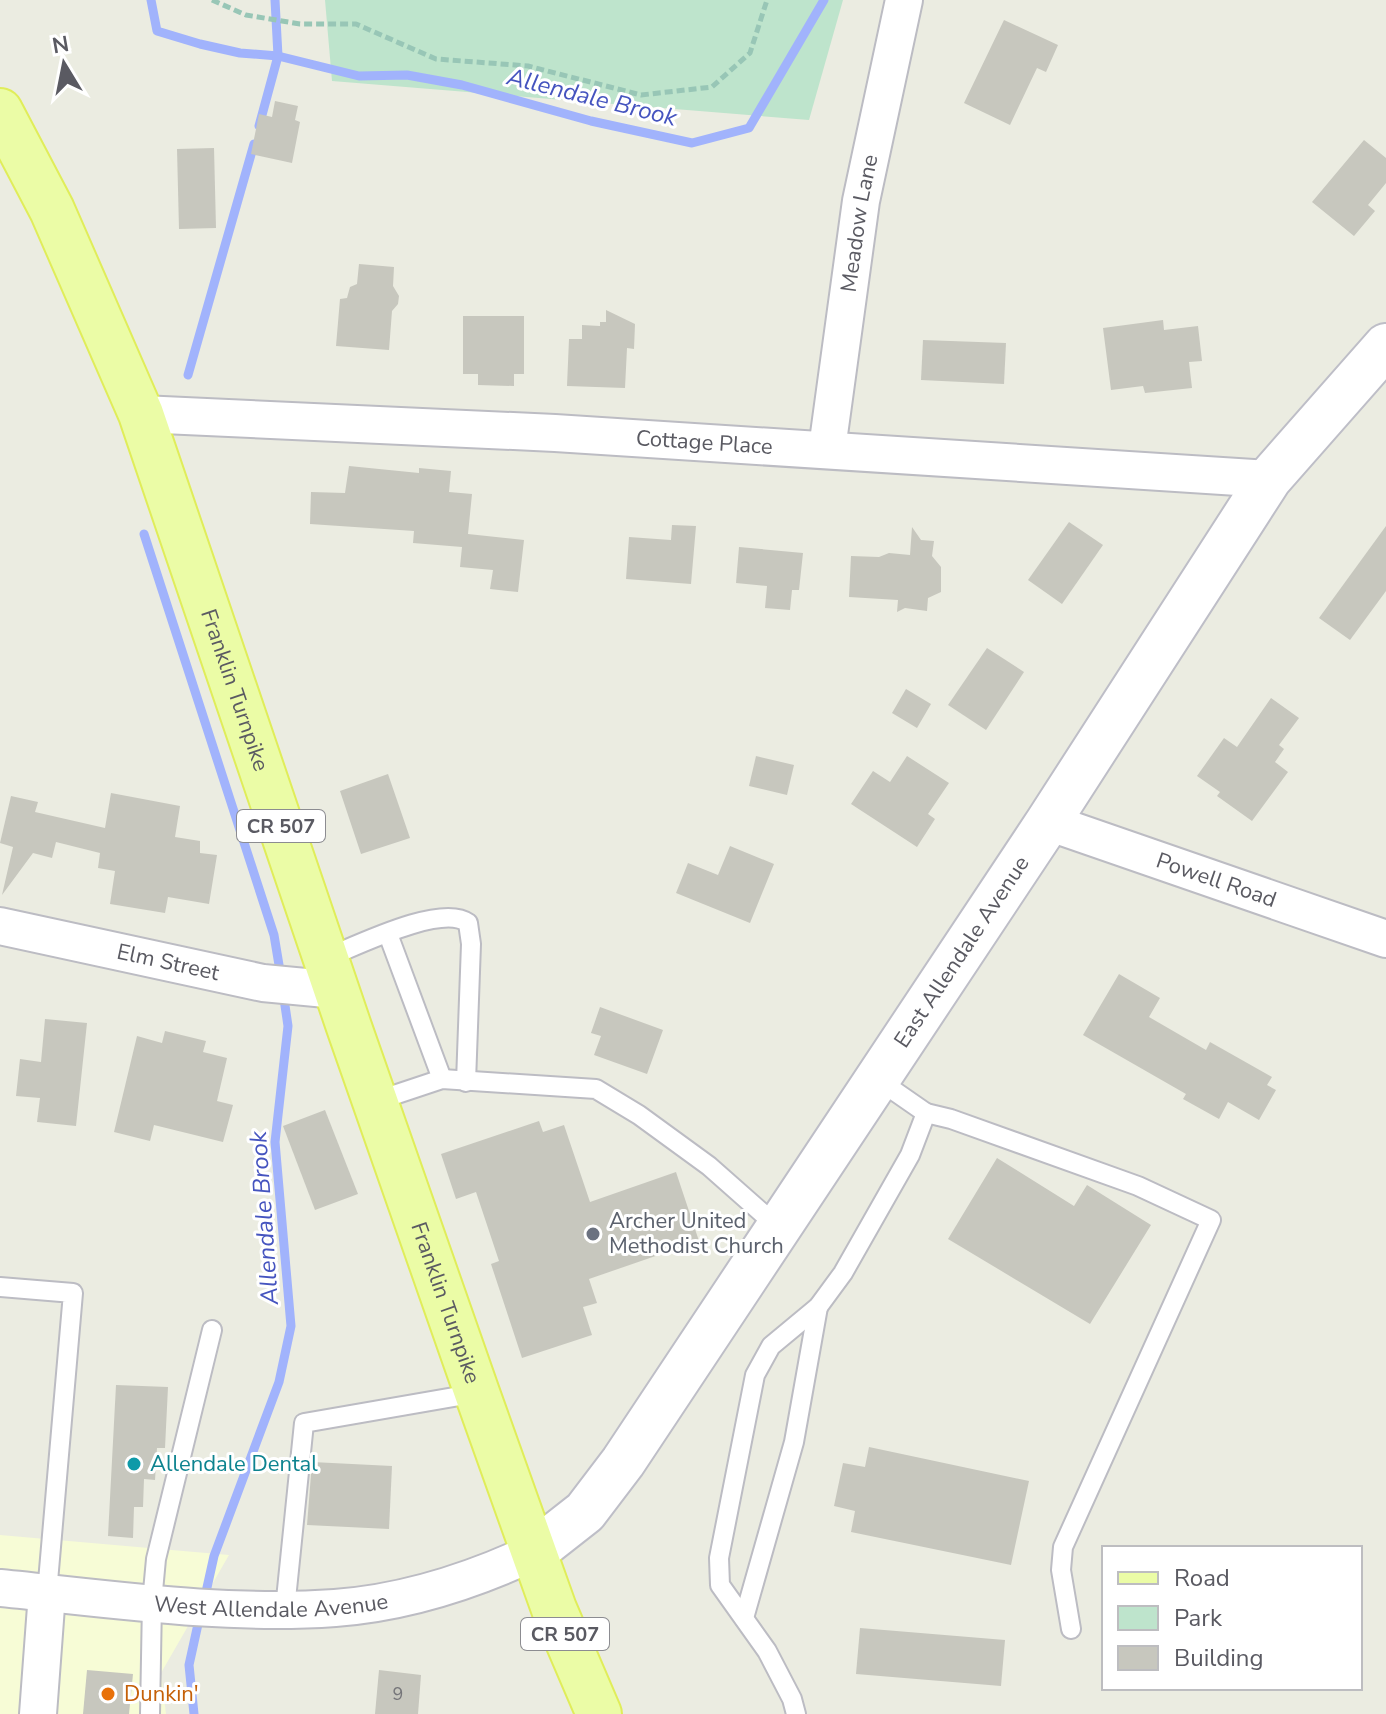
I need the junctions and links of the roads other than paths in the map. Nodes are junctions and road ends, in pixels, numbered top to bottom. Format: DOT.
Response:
graph roads {
  1 [pos="904,0"];
  2 [pos="0,111"];
  3 [pos="1386,346"];
  4 [pos="141,414"];
  5 [pos="827,449"];
  6 [pos="1269,479"];
  7 [pos="1048,822"];
  8 [pos="0,926"];
  9 [pos="388,934"];
  10 [pos="1386,939"];
  11 [pos="321,978"];
  12 [pos="442,1079"];
  13 [pos="877,1079"];
  14 [pos="466,1082"];
  15 [pos="376,1101"];
  16 [pos="926,1113"];
  17 [pos="778,1227"];
  18 [pos="0,1287"];
  19 [pos="818,1307"];
  20 [pos="212,1330"];
  21 [pos="477,1393"];
  22 [pos="534,1552"];
  23 [pos="0,1588"];
  24 [pos="47,1593"];
  25 [pos="160,1602"];
  26 [pos="285,1609"];
  27 [pos="744,1618"];
  28 [pos="1071,1629"];
  29 [pos="38,1714"];
  30 [pos="150,1714"];
  31 [pos="599,1714"];
  32 [pos="796,1714"];
  1 -- 5 [label="street, Meadow Lane"];
  2 -- 4 [label="main road, Franklin Turnpike / CR 507"];
  3 -- 6 [label="main road, East Allendale Avenue"];
  4 -- 5 [label="street, Cottage Place"];
  4 -- 11 [label="main road, Franklin Turnpike / CR 507"];
  5 -- 6 [label="street, Cottage Place"];
  6 -- 7 [label="main road, East Allendale Avenue"];
  7 -- 10 [label="street, Powell Road"];
  7 -- 13 [label="main road, East Allendale Avenue"];
  8 -- 11 [label="street, Elm Street"];
  9 -- 11 [label="lane"];
  9 -- 12 [label="lane"];
  9 -- 14 [label="lane"];
  11 -- 15 [label="main road, Franklin Turnpike / CR 507"];
  12 -- 14 [label="lane"];
  12 -- 15 [label="lane"];
  13 -- 16 [label="lane"];
  13 -- 17 [label="main road, East Allendale Avenue"];
  14 -- 17 [label="lane"];
  15 -- 21 [label="main road, Franklin Turnpike / CR 507"];
  16 -- 19 [label="lane"];
  16 -- 28 [label="lane"];
  17 -- 22 [label="main road, East Allendale Avenue"];
  18 -- 24 [label="lane"];
  19 -- 27 [label="lane"];
  19 -- 27 [label="lane"];
  20 -- 25 [label="lane"];
  21 -- 22 [label="main road, Franklin Turnpike / CR 507"];
  21 -- 26 [label="lane"];
  22 -- 26 [label="street, West Allendale Avenue"];
  22 -- 31 [label="main road, CR 507"];
  23 -- 24 [label="street, West Allendale Avenue"];
  24 -- 25 [label="street, West Allendale Avenue"];
  24 -- 29 [label="street"];
  25 -- 26 [label="street, West Allendale Avenue"];
  25 -- 30 [label="lane"];
  27 -- 32 [label="lane"];
}
